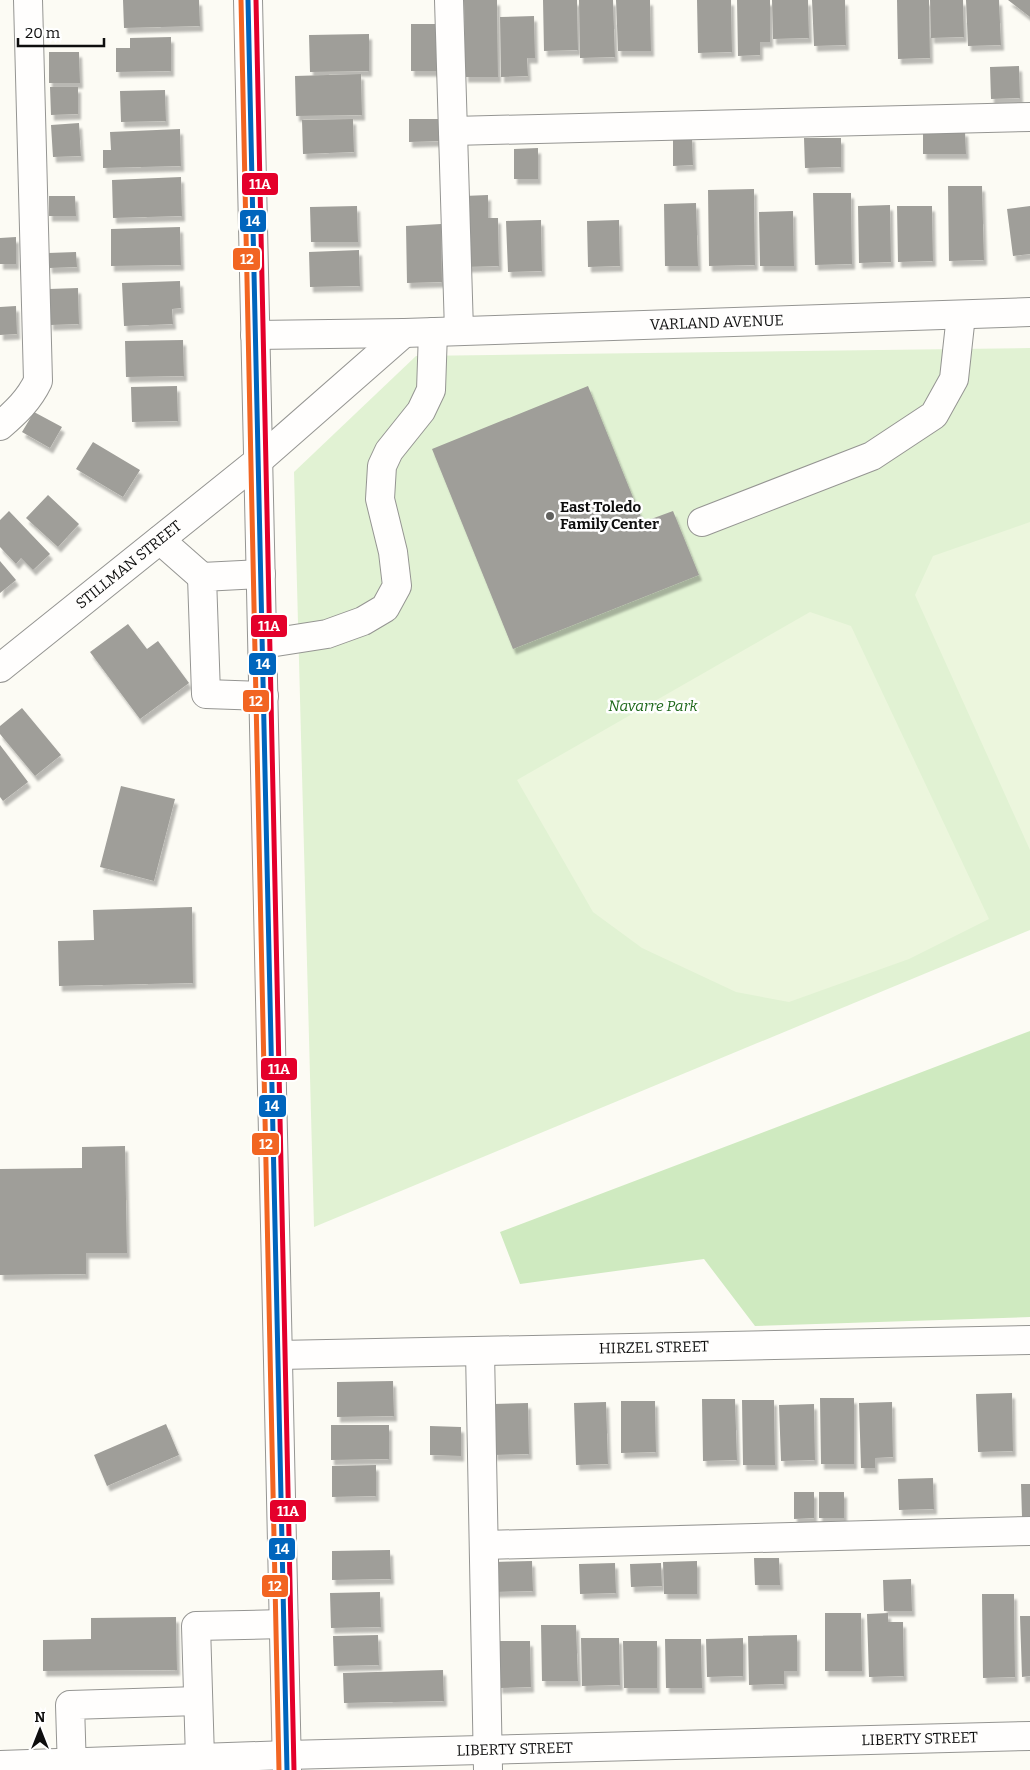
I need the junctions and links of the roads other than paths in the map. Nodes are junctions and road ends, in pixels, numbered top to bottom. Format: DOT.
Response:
graph roads {
  1 [pos="28,0"];
  2 [pos="248,0"];
  3 [pos="449,0"];
  4 [pos="1030,117"];
  5 [pos="453,131"];
  6 [pos="1030,312"];
  7 [pos="961,315"];
  8 [pos="446,332"];
  9 [pos="404,333"];
  10 [pos="255,335"];
  11 [pos="0,426"];
  12 [pos="258,461"];
  13 [pos="702,522"];
  14 [pos="160,540"];
  15 [pos="261,574"];
  16 [pos="202,578"];
  17 [pos="263,644"];
  18 [pos="0,668"];
  19 [pos="264,696"];
  20 [pos="1030,1340"];
  21 [pos="480,1351"];
  22 [pos="278,1355"];
  23 [pos="1030,1531"];
  24 [pos="484,1545"];
  25 [pos="284,1624"];
  26 [pos="198,1701"];
  27 [pos="1030,1736"];
  28 [pos="200,1758"];
  29 [pos="488,1760"];
  30 [pos="287,1762"];
  31 [pos="0,1765"];
  32 [pos="72,1766"];
  1 -- 11 [label="street"];
  2 -- 10 [label="street"];
  3 -- 5 [label="street"];
  4 -- 5 [label="street"];
  5 -- 8 [label="street"];
  6 -- 7 [label="street, VARLAND AVENUE"];
  7 -- 8 [label="street, VARLAND AVENUE"];
  7 -- 13 [label="street"];
  8 -- 9 [label="street, VARLAND AVENUE"];
  8 -- 17 [label="street"];
  9 -- 10 [label="street, VARLAND AVENUE"];
  9 -- 12 [label="street"];
  10 -- 12 [label="street"];
  12 -- 14 [label="street, STILLMAN STREET"];
  12 -- 15 [label="street"];
  14 -- 16 [label="street"];
  14 -- 18 [label="street, STILLMAN STREET"];
  15 -- 16 [label="street"];
  15 -- 17 [label="street"];
  16 -- 19 [label="street"];
  17 -- 19 [label="street"];
  19 -- 22 [label="street"];
  20 -- 21 [label="street, HIRZEL STREET"];
  21 -- 22 [label="street, HIRZEL STREET"];
  21 -- 24 [label="street"];
  22 -- 25 [label="street"];
  23 -- 24 [label="street"];
  24 -- 29 [label="street"];
  25 -- 26 [label="street"];
  25 -- 30 [label="street"];
  26 -- 28 [label="street"];
  26 -- 32 [label="street"];
  27 -- 29 [label="street, LIBERTY STREET"];
  28 -- 30 [label="street, LIBERTY STREET"];
  28 -- 32 [label="street, LIBERTY STREET"];
  29 -- 30 [label="street, LIBERTY STREET"];
  31 -- 32 [label="street, LIBERTY STREET"];
}
